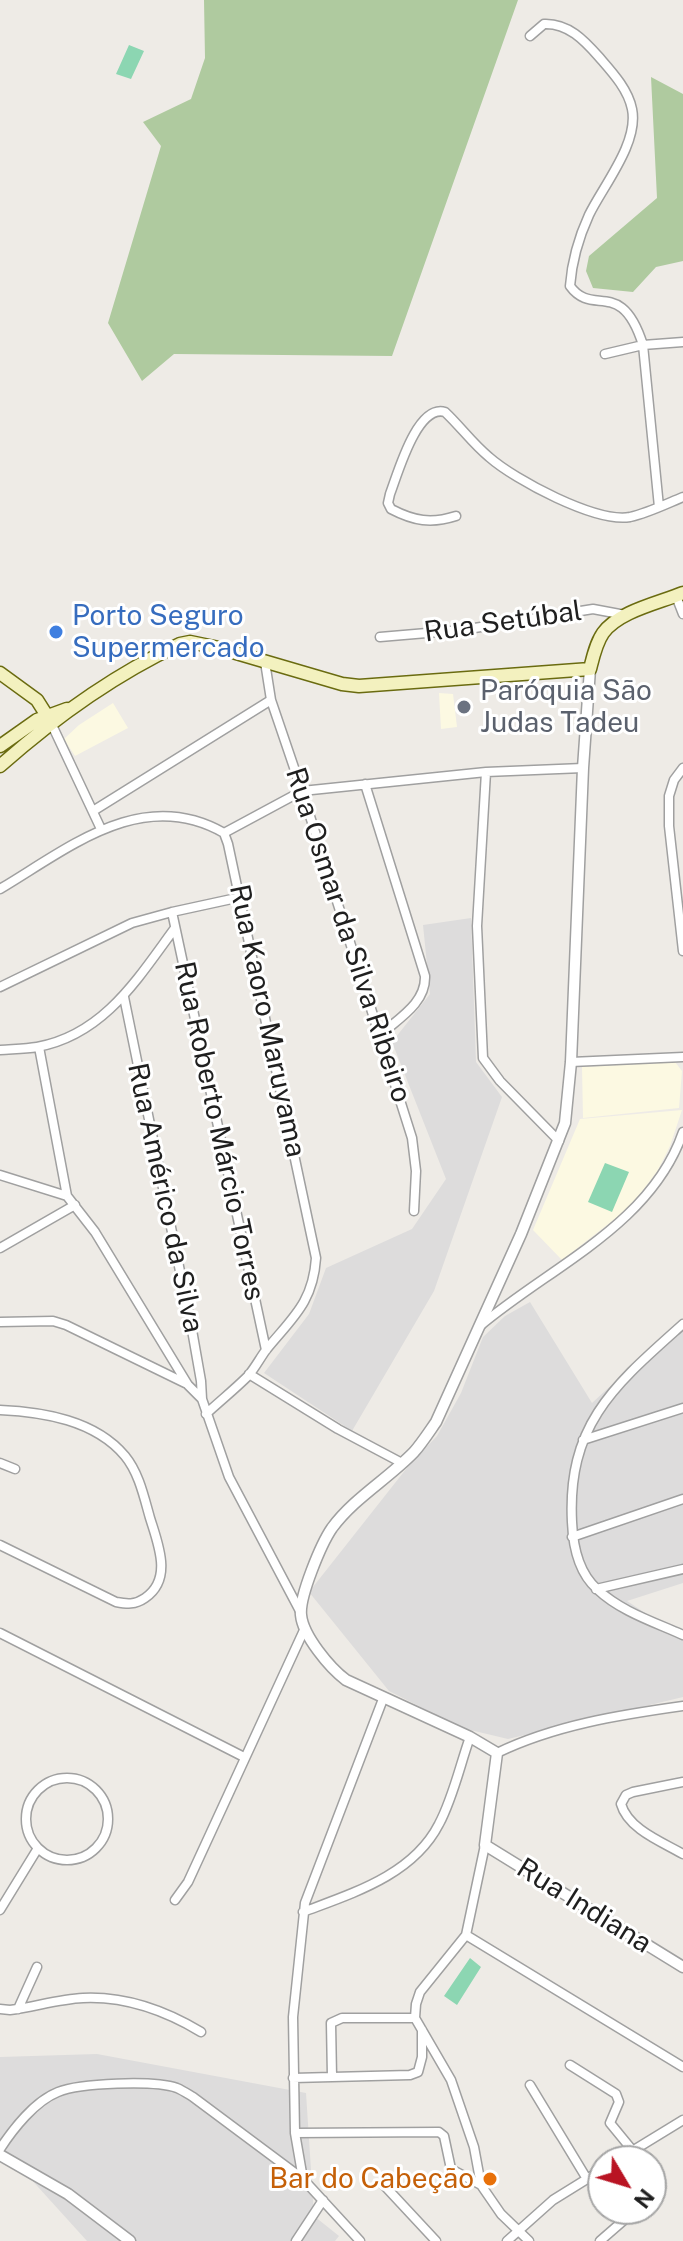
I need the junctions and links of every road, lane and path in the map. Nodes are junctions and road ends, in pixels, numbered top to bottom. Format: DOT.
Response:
graph roads {
  1 [pos="530,36"];
  2 [pos="683,342"];
  3 [pos="643,345"];
  4 [pos="605,354"];
  5 [pos="683,497"];
  6 [pos="659,507"];
  7 [pos="456,516"];
  8 [pos="679,594"];
  9 [pos="683,614"];
  10 [pos="625,615"];
  11 [pos="380,637"];
  12 [pos="265,662"];
  13 [pos="590,669"];
  14 [pos="0,673"];
  15 [pos="271,700"];
  16 [pos="50,720"];
  17 [pos="0,746"];
  18 [pos="0,766"];
  19 [pos="583,768"];
  20 [pos="683,768"];
  21 [pos="486,772"];
  22 [pos="365,784"];
  23 [pos="302,791"];
  24 [pos="93,811"];
  25 [pos="101,829"];
  26 [pos="224,833"];
  27 [pos="0,889"];
  28 [pos="241,897"];
  29 [pos="172,912"];
  30 [pos="175,928"];
  31 [pos="683,951"];
  32 [pos="0,987"];
  33 [pos="124,997"];
  34 [pos="380,1035"];
  35 [pos="39,1047"];
  36 [pos="0,1050"];
  37 [pos="683,1057"];
  38 [pos="571,1062"];
  39 [pos="683,1132"];
  40 [pos="559,1141"];
  41 [pos="679,1157"];
  42 [pos="0,1175"];
  43 [pos="67,1196"];
  44 [pos="75,1205"];
  45 [pos="414,1211"];
  46 [pos="0,1248"];
  47 [pos="0,1322"];
  48 [pos="683,1324"];
  49 [pos="480,1326"];
  50 [pos="266,1350"];
  51 [pos="249,1374"];
  52 [pos="188,1385"];
  53 [pos="202,1399"];
  54 [pos="683,1408"];
  55 [pos="0,1410"];
  56 [pos="206,1414"];
  57 [pos="583,1440"];
  58 [pos="0,1463"];
  59 [pos="402,1463"];
  60 [pos="15,1469"];
  61 [pos="683,1499"];
  62 [pos="572,1537"];
  63 [pos="0,1545"];
  64 [pos="683,1569"];
  65 [pos="596,1589"];
  66 [pos="301,1613"];
  67 [pos="305,1628"];
  68 [pos="0,1633"];
  69 [pos="683,1635"];
  70 [pos="383,1699"];
  71 [pos="683,1706"];
  72 [pos="470,1737"];
  73 [pos="497,1753"];
  74 [pos="244,1757"];
  75 [pos="683,1782"];
  76 [pos="485,1845"];
  77 [pos="38,1848"];
  78 [pos="683,1854"];
  79 [pos="175,1900"];
  80 [pos="0,1910"];
  81 [pos="303,1912"];
  82 [pos="466,1935"];
  83 [pos="37,1967"];
  84 [pos="683,1967"];
  85 [pos="0,2009"];
  86 [pos="18,2009"];
  87 [pos="415,2018"];
  88 [pos="422,2029"];
  89 [pos="201,2032"];
  90 [pos="570,2065"];
  91 [pos="683,2067"];
  92 [pos="332,2077"];
  93 [pos="293,2078"];
  94 [pos="530,2085"];
  95 [pos="683,2120"];
  96 [pos="295,2133"];
  97 [pos="628,2145"];
  98 [pos="643,2145"];
  99 [pos="0,2152"];
  100 [pos="303,2179"];
  101 [pos="587,2179"];
  102 [pos="382,2183"];
  103 [pos="481,2185"];
  104 [pos="323,2200"];
  105 [pos="618,2225"];
  106 [pos="518,2231"];
  107 [pos="130,2241"];
  108 [pos="296,2241"];
  109 [pos="360,2241"];
  110 [pos="436,2241"];
  111 [pos="507,2241"];
  112 [pos="529,2241"];
  113 [pos="600,2241"];
  1 -- 3 [label="street"];
  2 -- 3 [label="street"];
  3 -- 4 [label="street"];
  3 -- 6 [label="street"];
  5 -- 6 [label="street"];
  6 -- 7 [label="street"];
  8 -- 9 [label="street"];
  8 -- 10 [label="main road"];
  10 -- 11 [label="street, Rua Setúbal"];
  10 -- 13 [label="main road"];
  12 -- 13 [label="main road"];
  12 -- 15 [label="street, Rua Osmar da Silva Ribeiro"];
  12 -- 16 [label="main road"];
  13 -- 19 [label="street"];
  14 -- 16 [label="main road"];
  15 -- 23 [label="street, Rua Osmar da Silva Ribeiro"];
  15 -- 24 [label="street"];
  16 -- 17 [label="main road"];
  16 -- 18 [label="main road"];
  16 -- 24 [label="street"];
  19 -- 21 [label="street"];
  19 -- 38 [label="street"];
  20 -- 31 [label="street"];
  21 -- 22 [label="street"];
  21 -- 40 [label="street"];
  22 -- 23 [label="street"];
  22 -- 34 [label="street"];
  23 -- 26 [label="street"];
  23 -- 34 [label="street, Rua Osmar da Silva Ribeiro"];
  24 -- 25 [label="street"];
  25 -- 26 [label="street"];
  25 -- 27 [label="street"];
  26 -- 28 [label="street, Rua Kaoro Maruyama"];
  28 -- 29 [label="street"];
  28 -- 50 [label="street, Rua Kaoro Maruyama"];
  29 -- 30 [label="street, Rua Roberto Márcio Torres"];
  29 -- 32 [label="street"];
  30 -- 33 [label="street"];
  30 -- 50 [label="street, Rua Roberto Márcio Torres"];
  33 -- 35 [label="street"];
  33 -- 53 [label="street, Rua Américo da Silva"];
  34 -- 45 [label="street, Rua Osmar da Silva Ribeiro"];
  35 -- 36 [label="street"];
  35 -- 43 [label="street"];
  37 -- 38 [label="street"];
  38 -- 40 [label="street"];
  39 -- 41 [label="street"];
  40 -- 49 [label="street"];
  41 -- 49 [label="street"];
  42 -- 43 [label="street"];
  43 -- 44 [label="street"];
  44 -- 46 [label="street"];
  44 -- 52 [label="street"];
  47 -- 52 [label="street"];
  48 -- 57 [label="street"];
  49 -- 59 [label="street"];
  50 -- 51 [label="street, Rua Kaoro Maruyama"];
  51 -- 56 [label="street, Rua Kaoro Maruyama"];
  51 -- 59 [label="street"];
  52 -- 53 [label="street"];
  53 -- 56 [label="street, Rua Américo da Silva"];
  54 -- 57 [label="street"];
  55 -- 63 [label="street"];
  56 -- 66 [label="street, Rua Américo da Silva"];
  57 -- 62 [label="street"];
  58 -- 60 [label="street"];
  59 -- 66 [label="street"];
  61 -- 62 [label="street"];
  62 -- 65 [label="street"];
  64 -- 65 [label="street"];
  65 -- 69 [label="street"];
  66 -- 67 [label="street"];
  67 -- 70 [label="street"];
  67 -- 74 [label="street"];
  68 -- 74 [label="street"];
  70 -- 72 [label="street"];
  70 -- 81 [label="street"];
  71 -- 73 [label="street"];
  72 -- 73 [label="street"];
  72 -- 81 [label="street"];
  73 -- 76 [label="street"];
  74 -- 79 [label="street"];
  75 -- 78 [label="street"];
  76 -- 82 [label="street"];
  76 -- 84 [label="street, Rua Indiana"];
  77 -- 77 [label="street"];
  77 -- 80 [label="street"];
  81 -- 93 [label="street"];
  82 -- 87 [label="street"];
  82 -- 91 [label="street"];
  83 -- 86 [label="street"];
  85 -- 86 [label="street"];
  86 -- 89 [label="street"];
  87 -- 88 [label="street"];
  87 -- 92 [label="street"];
  88 -- 92 [label="street"];
  88 -- 103 [label="street"];
  90 -- 97 [label="street"];
  92 -- 93 [label="street"];
  93 -- 96 [label="street"];
  94 -- 101 [label="street"];
  95 -- 98 [label="street"];
  96 -- 100 [label="street"];
  96 -- 103 [label="street"];
  99 -- 100 [label="street"];
  99 -- 107 [label="street"];
  100 -- 104 [label="street"];
  101 -- 106 [label="street"];
  102 -- 110 [label="street"];
  103 -- 106 [label="street"];
  104 -- 108 [label="street"];
  104 -- 109 [label="street"];
  105 -- 113 [label="street"];
  106 -- 111 [label="street"];
  106 -- 112 [label="street"];
}
